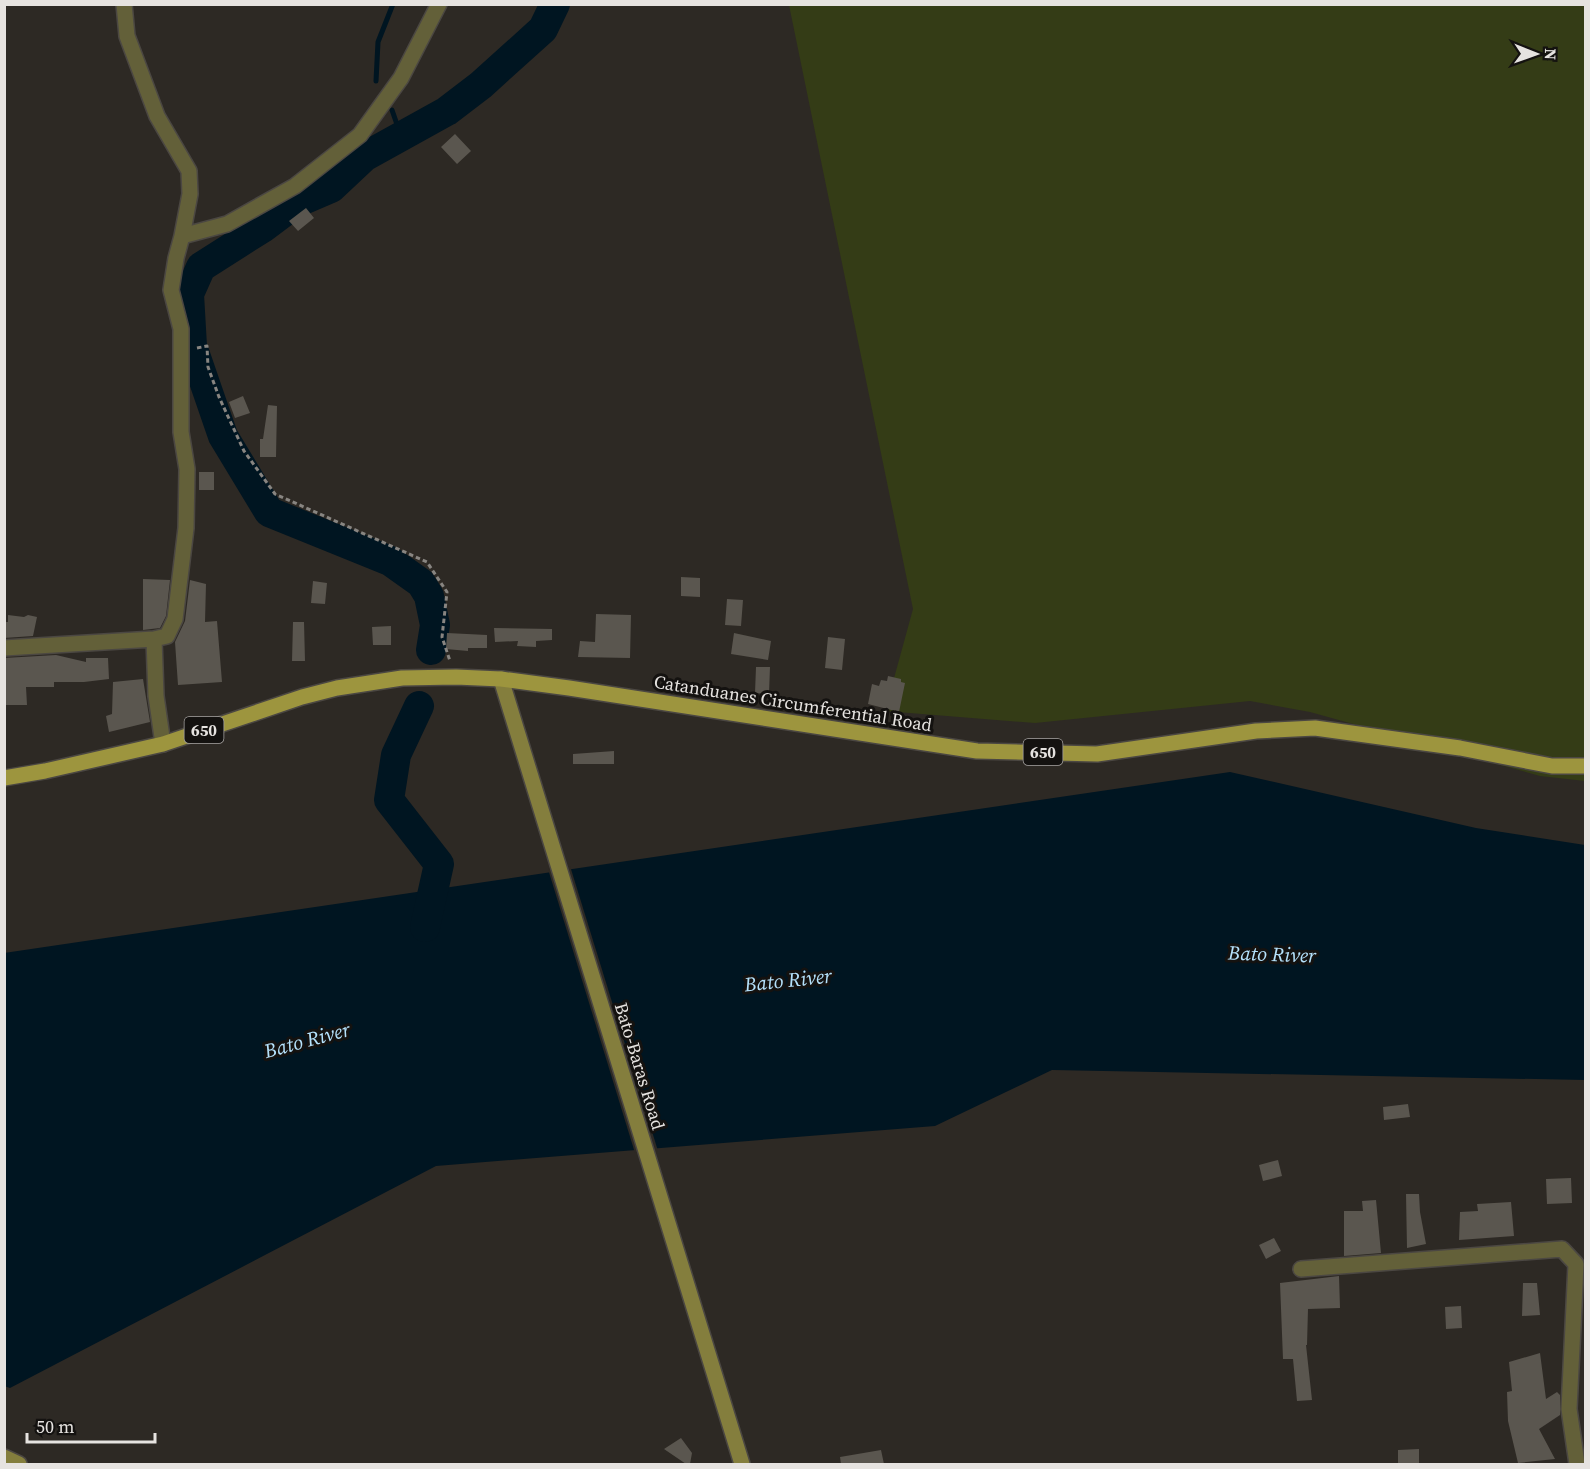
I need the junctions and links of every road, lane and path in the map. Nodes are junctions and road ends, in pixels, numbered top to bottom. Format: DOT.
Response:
graph roads {
  1 [pos="124,4"];
  2 [pos="439,4"];
  3 [pos="182,236"];
  4 [pos="207,346"];
  5 [pos="154,639"];
  6 [pos="4,648"];
  7 [pos="456,677"];
  8 [pos="501,679"];
  9 [pos="163,744"];
  10 [pos="1586,766"];
  11 [pos="4,778"];
  12 [pos="1301,1269"];
  13 [pos="4,1457"];
  14 [pos="20,1464"];
  15 [pos="742,1464"];
  16 [pos="1577,1464"];
  1 -- 3 [label="street"];
  2 -- 3 [label="street"];
  3 -- 5 [label="street"];
  4 -- 7 [label="path"];
  5 -- 6 [label="street"];
  5 -- 9 [label="street"];
  7 -- 8 [label="main road, Catanduanes Circumferential Road / 650"];
  7 -- 9 [label="main road, Catanduanes Circumferential Road / 650"];
  8 -- 10 [label="main road, Catanduanes Circumferential Road / 650"];
  8 -- 15 [label="main road, Bato-Baras Road"];
  9 -- 11 [label="main road, Catanduanes Circumferential Road / 650"];
  12 -- 16 [label="street"];
  13 -- 14 [label="main road"];
}
